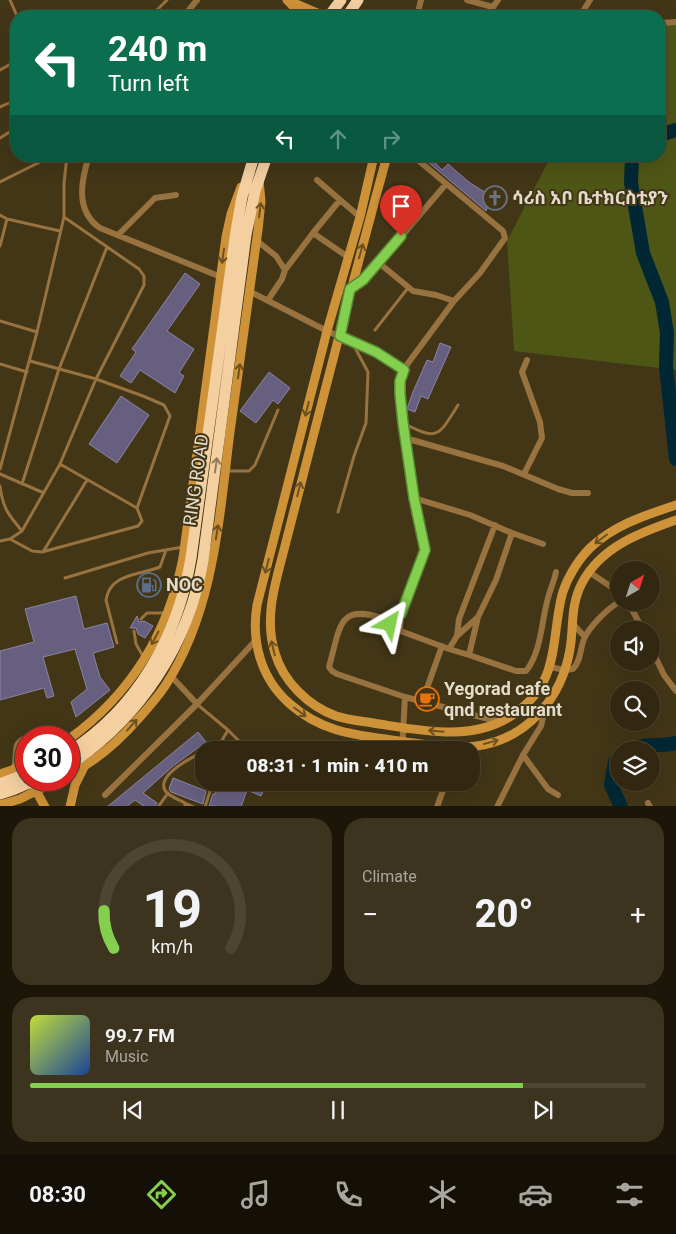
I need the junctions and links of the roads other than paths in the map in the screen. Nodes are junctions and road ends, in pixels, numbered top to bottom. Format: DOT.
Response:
graph roads {
  1 [pos="167,0"];
  2 [pos="197,0"];
  3 [pos="287,0"];
  4 [pos="467,0"];
  5 [pos="498,0"];
  6 [pos="157,10"];
  7 [pos="189,10"];
  8 [pos="296,10"];
  9 [pos="310,10"];
  10 [pos="40,162"];
  11 [pos="66,162"];
  12 [pos="87,162"];
  13 [pos="252,162"];
  14 [pos="265,162"];
  15 [pos="373,162"];
  16 [pos="385,162"];
  17 [pos="420,162"];
  18 [pos="248,176"];
  19 [pos="259,179"];
  20 [pos="317,180"];
  21 [pos="0,182"];
  22 [pos="446,184"];
  23 [pos="176,194"];
  24 [pos="340,200"];
  25 [pos="0,215"];
  26 [pos="64,217"];
  27 [pos="360,217"];
  28 [pos="7,218"];
  29 [pos="60,231"];
  30 [pos="313,233"];
  31 [pos="118,235"];
  32 [pos="256,240"];
  33 [pos="0,246"];
  34 [pos="107,247"];
  35 [pos="348,258"];
  36 [pos="379,263"];
  37 [pos="285,270"];
  38 [pos="220,277"];
  39 [pos="408,287"];
  40 [pos="350,289"];
  41 [pos="249,291"];
  42 [pos="268,300"];
  43 [pos="454,301"];
  44 [pos="0,321"];
  45 [pos="327,330"];
  46 [pos="375,330"];
  47 [pos="37,332"];
  48 [pos="340,336"];
  49 [pos="351,341"];
  50 [pos="30,360"];
  51 [pos="527,360"];
  52 [pos="0,364"];
  53 [pos="59,369"];
  54 [pos="404,370"];
  55 [pos="27,372"];
  56 [pos="96,379"];
  57 [pos="458,405"];
  58 [pos="278,410"];
  59 [pos="403,423"];
  60 [pos="405,438"];
  61 [pos="60,464"];
  62 [pos="0,469"];
  63 [pos="225,471"];
  64 [pos="0,474"];
  65 [pos="524,474"];
  66 [pos="87,480"];
  67 [pos="22,484"];
  68 [pos="0,486"];
  69 [pos="44,493"];
  70 [pos="588,493"];
  71 [pos="414,498"];
  72 [pos="676,505"];
  73 [pos="137,508"];
  74 [pos="338,512"];
  75 [pos="676,520"];
  76 [pos="495,526"];
  77 [pos="22,531"];
  78 [pos="512,533"];
  79 [pos="10,539"];
  80 [pos="0,541"];
  81 [pos="543,544"];
  82 [pos="184,547"];
  83 [pos="166,550"];
  84 [pos="42,552"];
  85 [pos="556,572"];
  86 [pos="589,572"];
  87 [pos="64,578"];
  88 [pos="610,586"];
  89 [pos="610,609"];
  90 [pos="167,613"];
  91 [pos="401,614"];
  92 [pos="478,617"];
  93 [pos="141,619"];
  94 [pos="390,621"];
  95 [pos="572,623"];
  96 [pos="134,631"];
  97 [pos="400,631"];
  98 [pos="457,636"];
  99 [pos="585,637"];
  100 [pos="256,640"];
  101 [pos="116,643"];
  102 [pos="442,646"];
  103 [pos="450,649"];
  104 [pos="469,654"];
  105 [pos="144,659"];
  106 [pos="550,667"];
  107 [pos="660,667"];
  108 [pos="565,670"];
  109 [pos="171,676"];
  110 [pos="676,691"];
  111 [pos="405,697"];
  112 [pos="422,702"];
  113 [pos="197,704"];
  114 [pos="545,709"];
  115 [pos="501,722"];
  116 [pos="402,728"];
  117 [pos="228,730"];
  118 [pos="80,731"];
  119 [pos="222,741"];
  120 [pos="239,741"];
  121 [pos="381,741"];
  122 [pos="402,741"];
  123 [pos="80,744"];
  124 [pos="480,746"];
  125 [pos="523,755"];
  126 [pos="15,756"];
  127 [pos="195,756"];
  128 [pos="80,757"];
  129 [pos="84,768"];
  130 [pos="80,770"];
  131 [pos="0,774"];
  132 [pos="14,788"];
  133 [pos="37,791"];
  134 [pos="210,791"];
  135 [pos="443,791"];
  136 [pos="168,793"];
  137 [pos="0,794"];
  138 [pos="105,795"];
  139 [pos="558,795"];
  140 [pos="185,805"];
  141 [pos="0,806"];
  142 [pos="45,806"];
  143 [pos="70,806"];
  144 [pos="158,806"];
  145 [pos="194,806"];
  146 [pos="204,806"];
  147 [pos="437,806"];
  148 [pos="497,806"];
  1 -- 6 [label="lane"];
  2 -- 7 [label="street"];
  3 -- 8 [label="main road"];
  3 -- 9 [label="main road"];
  4 -- 5 [label="street"];
  10 -- 21 [label="lane"];
  11 -- 26 [label="lane"];
  12 -- 31 [label="street"];
  13 -- 18 [label="highway, RING ROAD"];
  14 -- 19 [label="highway, RING ROAD"];
  15 -- 27 [label="main road"];
  40 -- 16 [label="main road, one-way"];
  17 -- 22 [label="street"];
  18 -- 38 [label="main road, one-way"];
  18 -- 123 [label="highway, RING ROAD"];
  32 -- 19 [label="main road, one-way"];
  128 -- 19 [label="highway, RING ROAD, one-way"];
  20 -- 24 [label="street"];
  22 -- 36 [label="street"];
  22 -- 43 [label="street"];
  23 -- 31 [label="street"];
  24 -- 27 [label="street"];
  24 -- 30 [label="street"];
  25 -- 28 [label="lane"];
  26 -- 29 [label="lane"];
  26 -- 34 [label="lane"];
  27 -- 35 [label="main road"];
  28 -- 29 [label="lane"];
  28 -- 33 [label="lane"];
  29 -- 47 [label="lane"];
  30 -- 35 [label="street"];
  30 -- 37 [label="street"];
  31 -- 38 [label="street"];
  32 -- 37 [label="street"];
  32 -- 41 [label="main road"];
  34 -- 53 [label="lane"];
  34 -- 56 [label="lane"];
  35 -- 45 [label="main road"];
  36 -- 39 [label="street"];
  36 -- 40 [label="street"];
  37 -- 42 [label="street"];
  38 -- 82 [label="main road"];
  39 -- 43 [label="street"];
  39 -- 46 [label="lane"];
  40 -- 48 [label="main road"];
  41 -- 42 [label="street"];
  63 -- 41 [label="main road, one-way"];
  42 -- 45 [label="street"];
  43 -- 54 [label="street"];
  44 -- 47 [label="lane"];
  45 -- 48 [label="street"];
  45 -- 100 [label="main road, one-way"];
  47 -- 50 [label="lane"];
  48 -- 49 [label="street"];
  116 -- 48 [label="main road, one-way"];
  49 -- 54 [label="street"];
  49 -- 74 [label="lane"];
  50 -- 53 [label="lane"];
  50 -- 55 [label="lane"];
  51 -- 65 [label="street"];
  52 -- 55 [label="lane"];
  53 -- 56 [label="lane"];
  53 -- 67 [label="lane"];
  54 -- 59 [label="street"];
  55 -- 62 [label="lane"];
  56 -- 61 [label="lane"];
  56 -- 73 [label="lane"];
  57 -- 59 [label="lane"];
  58 -- 63 [label="lane"];
  59 -- 60 [label="street"];
  60 -- 65 [label="street"];
  60 -- 71 [label="street"];
  61 -- 66 [label="lane"];
  61 -- 69 [label="lane"];
  109 -- 63 [label="main road, one-way"];
  64 -- 67 [label="lane"];
  65 -- 70 [label="street"];
  66 -- 73 [label="lane"];
  66 -- 84 [label="lane"];
  67 -- 69 [label="lane"];
  68 -- 77 [label="lane"];
  69 -- 77 [label="lane"];
  71 -- 76 [label="street"];
  71 -- 91 [label="street"];
  72 -- 106 [label="main road, one-way"];
  73 -- 84 [label="lane"];
  75 -- 86 [label="main road"];
  76 -- 78 [label="street"];
  76 -- 98 [label="street"];
  77 -- 79 [label="lane"];
  78 -- 81 [label="street"];
  78 -- 92 [label="street"];
  79 -- 80 [label="lane"];
  79 -- 84 [label="lane"];
  82 -- 83 [label="lane"];
  82 -- 90 [label="main road"];
  83 -- 87 [label="lane"];
  83 -- 101 [label="lane"];
  85 -- 104 [label="street"];
  86 -- 88 [label="street"];
  86 -- 95 [label="main road"];
  89 -- 99 [label="street"];
  90 -- 93 [label="lane"];
  90 -- 105 [label="main road, one-way"];
  91 -- 94 [label="street"];
  91 -- 97 [label="street"];
  92 -- 98 [label="street"];
  92 -- 104 [label="street"];
  94 -- 97 [label="street"];
  94 -- 111 [label="street"];
  95 -- 99 [label="street"];
  95 -- 108 [label="main road"];
  96 -- 105 [label="lane"];
  97 -- 102 [label="street"];
  98 -- 103 [label="street"];
  99 -- 108 [label="street"];
  100 -- 113 [label="street"];
  100 -- 121 [label="main road, one-way"];
  102 -- 103 [label="street"];
  102 -- 112 [label="street"];
  103 -- 104 [label="street"];
  105 -- 118 [label="main road"];
  106 -- 108 [label="street"];
  106 -- 115 [label="main road"];
  107 -- 110 [label="street"];
  108 -- 114 [label="main road"];
  109 -- 113 [label="street"];
  129 -- 109 [label="main road, one-way"];
  111 -- 112 [label="street"];
  111 -- 116 [label="street"];
  112 -- 115 [label="street"];
  113 -- 117 [label="lane"];
  113 -- 138 [label="street"];
  124 -- 114 [label="main road, one-way"];
  114 -- 125 [label="street"];
  115 -- 116 [label="main road, one-way"];
  116 -- 122 [label="street"];
  117 -- 119 [label="lane"];
  117 -- 120 [label="lane"];
  125 -- 139 [label="street"];
  125 -- 148 [label="street"];
  126 -- 132 [label="lane"];
  127 -- 136 [label="lane"];
  129 -- 130 [label="main road"];
  129 -- 143 [label="main road"];
  131 -- 132 [label="main road"];
  132 -- 137 [label="highway"];
  132 -- 141 [label="main road"];
  133 -- 142 [label="main road"];
  134 -- 146 [label="lane"];
  135 -- 147 [label="street"];
  136 -- 140 [label="lane"];
  136 -- 144 [label="lane"];
  140 -- 145 [label="lane"];
}
